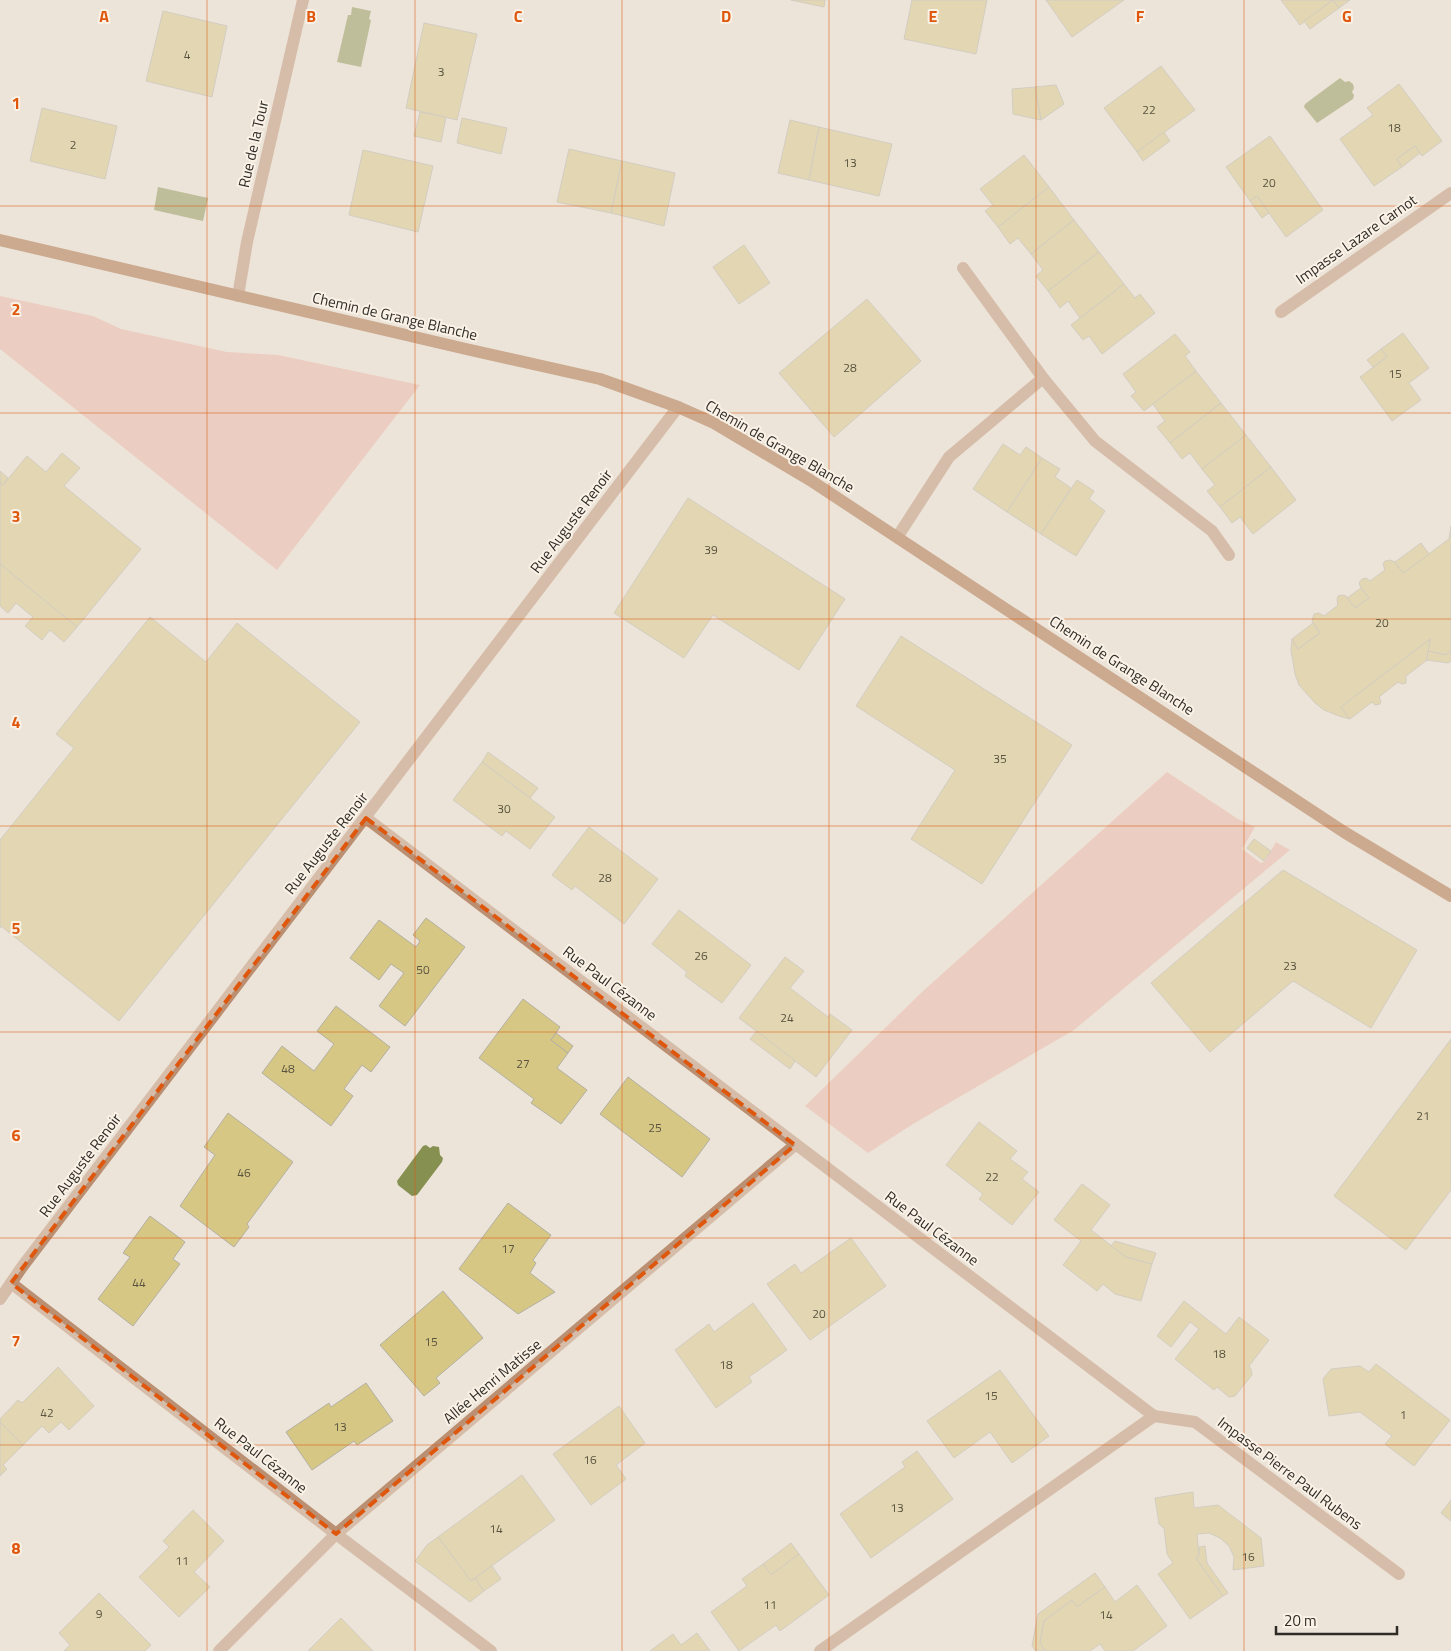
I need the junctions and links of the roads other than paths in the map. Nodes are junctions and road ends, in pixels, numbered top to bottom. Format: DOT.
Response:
graph roads {
  1 [pos="303,0"];
  2 [pos="1451,193"];
  3 [pos="0,240"];
  4 [pos="963,268"];
  5 [pos="238,296"];
  6 [pos="1280,312"];
  7 [pos="1043,378"];
  8 [pos="678,407"];
  9 [pos="898,536"];
  10 [pos="1229,555"];
  11 [pos="366,818"];
  12 [pos="1451,896"];
  13 [pos="796,1145"];
  14 [pos="11,1283"];
  15 [pos="0,1299"];
  16 [pos="1154,1416"];
  17 [pos="336,1534"];
  18 [pos="1399,1574"];
  19 [pos="219,1651"];
  20 [pos="491,1651"];
  21 [pos="820,1651"];
  1 -- 5 [label="street, Rue de la Tour"];
  2 -- 6 [label="street, Impasse Lazare Carnot"];
  3 -- 5 [label="street, Chemin de Grange Blanche"];
  4 -- 7 [label="street"];
  5 -- 8 [label="street, Chemin de Grange Blanche"];
  7 -- 9 [label="street"];
  7 -- 10 [label="street"];
  8 -- 9 [label="street, Chemin de Grange Blanche"];
  8 -- 11 [label="street, Rue Auguste Renoir"];
  9 -- 12 [label="street, Chemin de Grange Blanche"];
  11 -- 13 [label="street, Rue Paul Cézanne"];
  11 -- 14 [label="street, Rue Auguste Renoir"];
  13 -- 16 [label="street, Rue Paul Cézanne"];
  13 -- 17 [label="street, Allée Henri Matisse"];
  14 -- 15 [label="street, Rue Auguste Renoir"];
  14 -- 17 [label="street, Rue Paul Cézanne"];
  16 -- 18 [label="street, Impasse Pierre Paul Rubens"];
  16 -- 21 [label="street"];
  17 -- 19 [label="street, Allée Henri Matisse"];
  17 -- 20 [label="street, Rue Paul Cézanne"];
}
